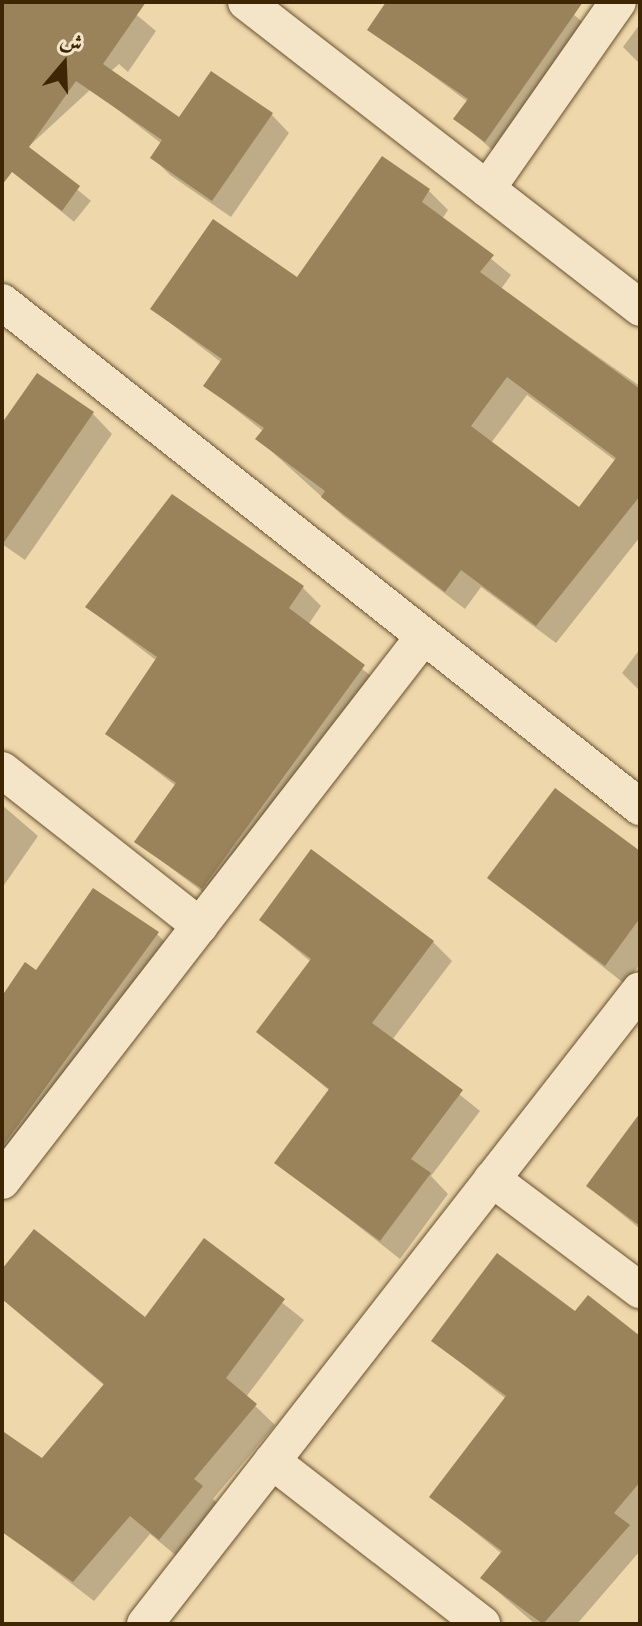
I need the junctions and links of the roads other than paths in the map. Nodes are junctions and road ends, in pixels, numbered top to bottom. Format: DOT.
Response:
graph roads {
  1 [pos="246,2"];
  2 [pos="618,2"];
  3 [pos="487,189"];
  4 [pos="2,302"];
  5 [pos="640,308"];
  6 [pos="424,636"];
  7 [pos="2,770"];
  8 [pos="640,807"];
  9 [pos="200,926"];
  10 [pos="640,990"];
  11 [pos="492,1179"];
  12 [pos="2,1181"];
  13 [pos="640,1290"];
  14 [pos="272,1461"];
  15 [pos="145,1624"];
  16 [pos="482,1624"];
  1 -- 3 [label="street"];
  2 -- 3 [label="street"];
  3 -- 5 [label="street"];
  4 -- 6 [label="street"];
  6 -- 8 [label="street"];
  6 -- 9 [label="street"];
  7 -- 9 [label="street"];
  9 -- 12 [label="street"];
  10 -- 11 [label="street"];
  11 -- 13 [label="street"];
  11 -- 14 [label="street"];
  14 -- 15 [label="street"];
  14 -- 16 [label="street"];
}
